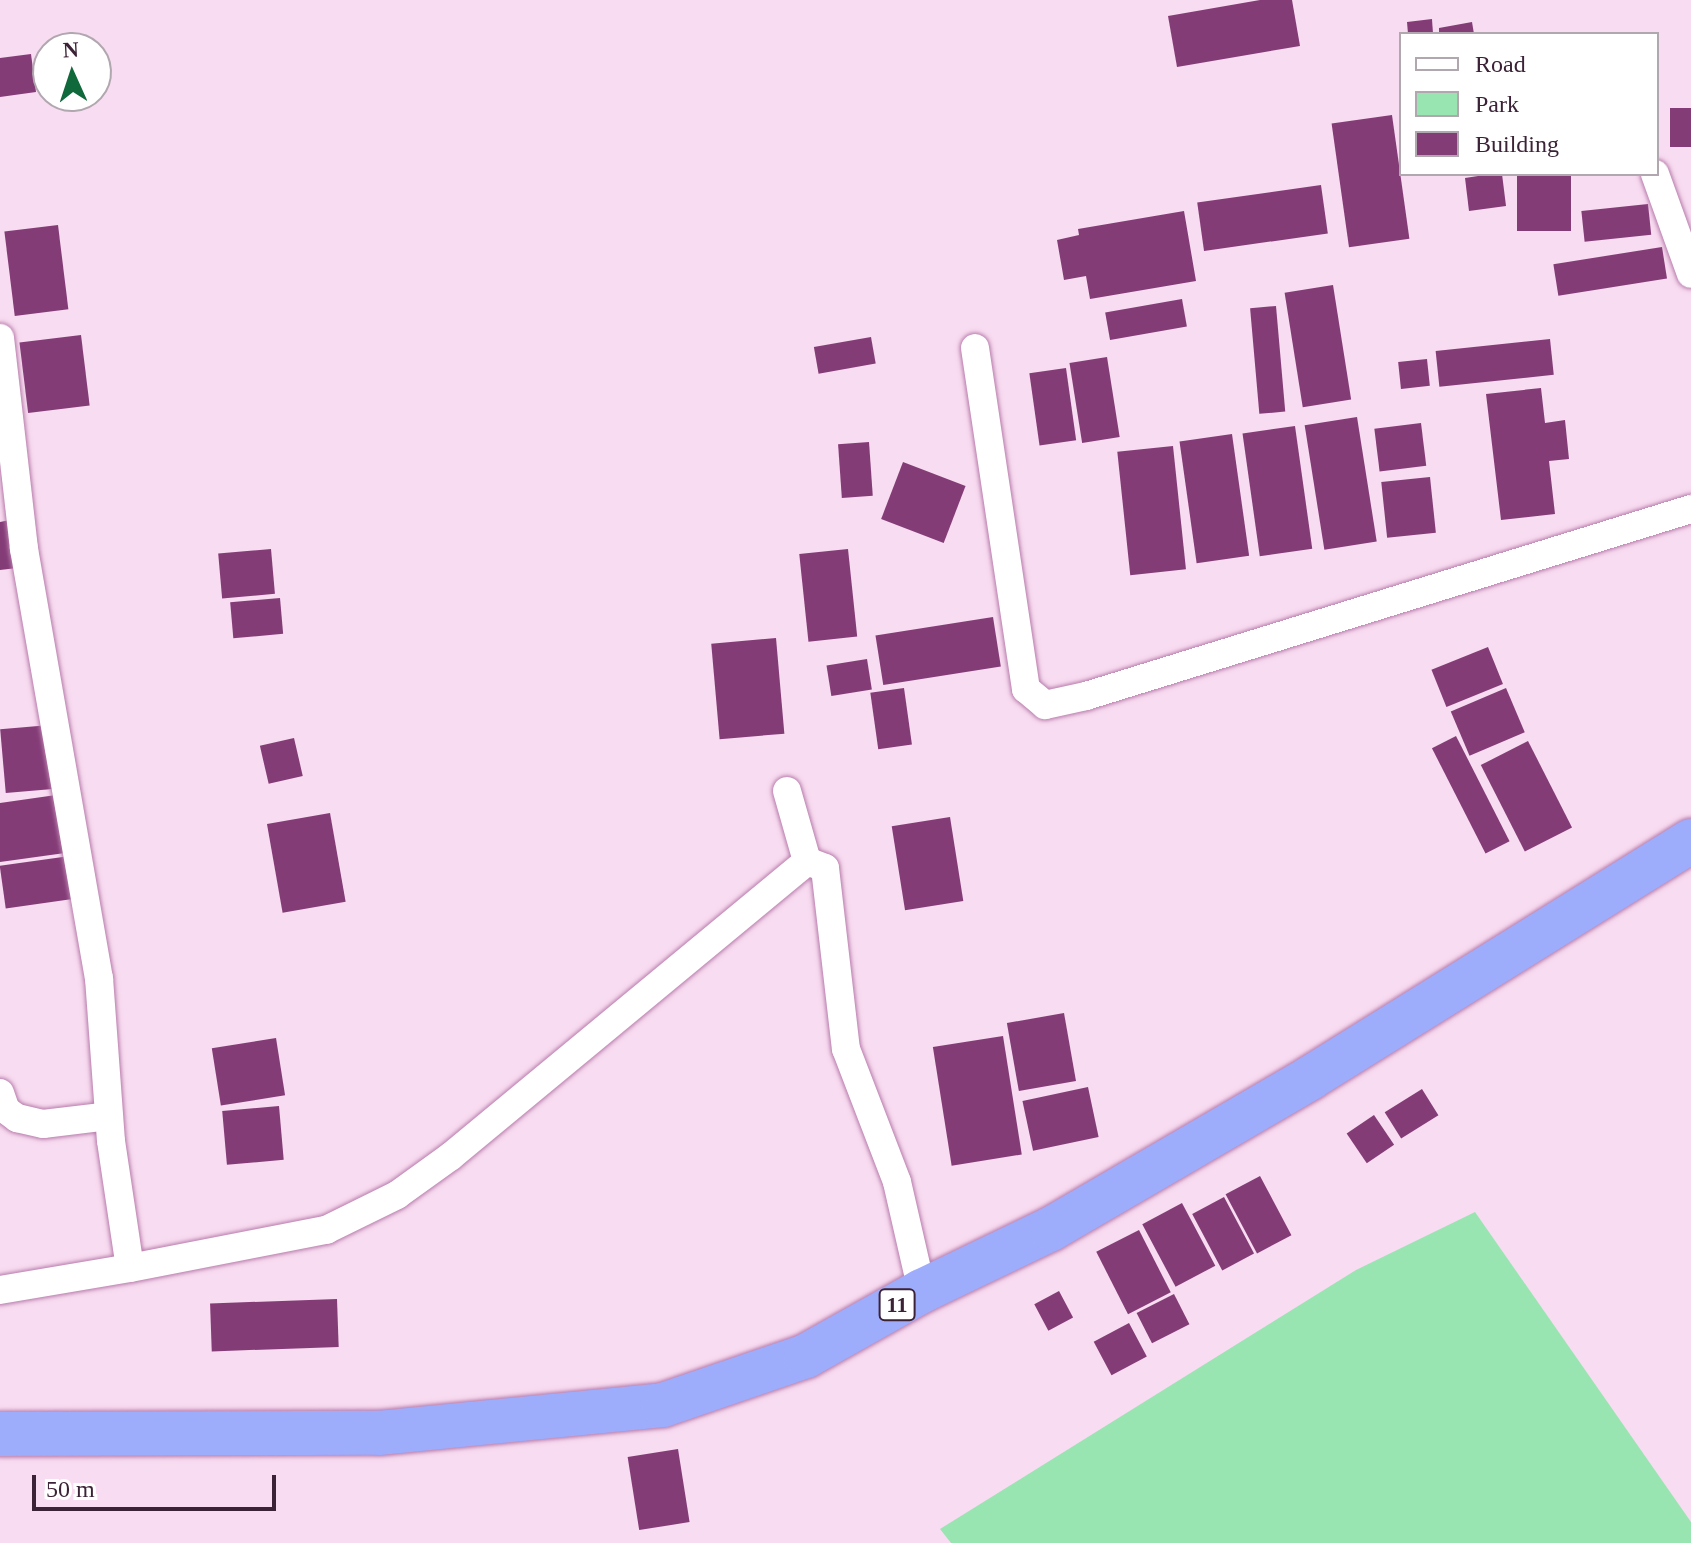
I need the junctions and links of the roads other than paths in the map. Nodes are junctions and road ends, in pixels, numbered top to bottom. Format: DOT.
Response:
graph roads {
  1 [pos="1656,176"];
  2 [pos="1691,274"];
  3 [pos="0,338"];
  4 [pos="975,348"];
  5 [pos="1691,509"];
  6 [pos="787,791"];
  7 [pos="1691,841"];
  8 [pos="807,861"];
  9 [pos="0,1093"];
  10 [pos="109,1116"];
  11 [pos="130,1268"];
  12 [pos="0,1290"];
  13 [pos="922,1291"];
  14 [pos="0,1434"];
  1 -- 2 [label="street"];
  3 -- 10 [label="street"];
  4 -- 5 [label="street"];
  6 -- 8 [label="street"];
  7 -- 13 [label="highway, 11"];
  8 -- 11 [label="street"];
  8 -- 13 [label="street"];
  9 -- 10 [label="street"];
  10 -- 11 [label="street"];
  11 -- 12 [label="street"];
  13 -- 14 [label="highway, 11"];
}
